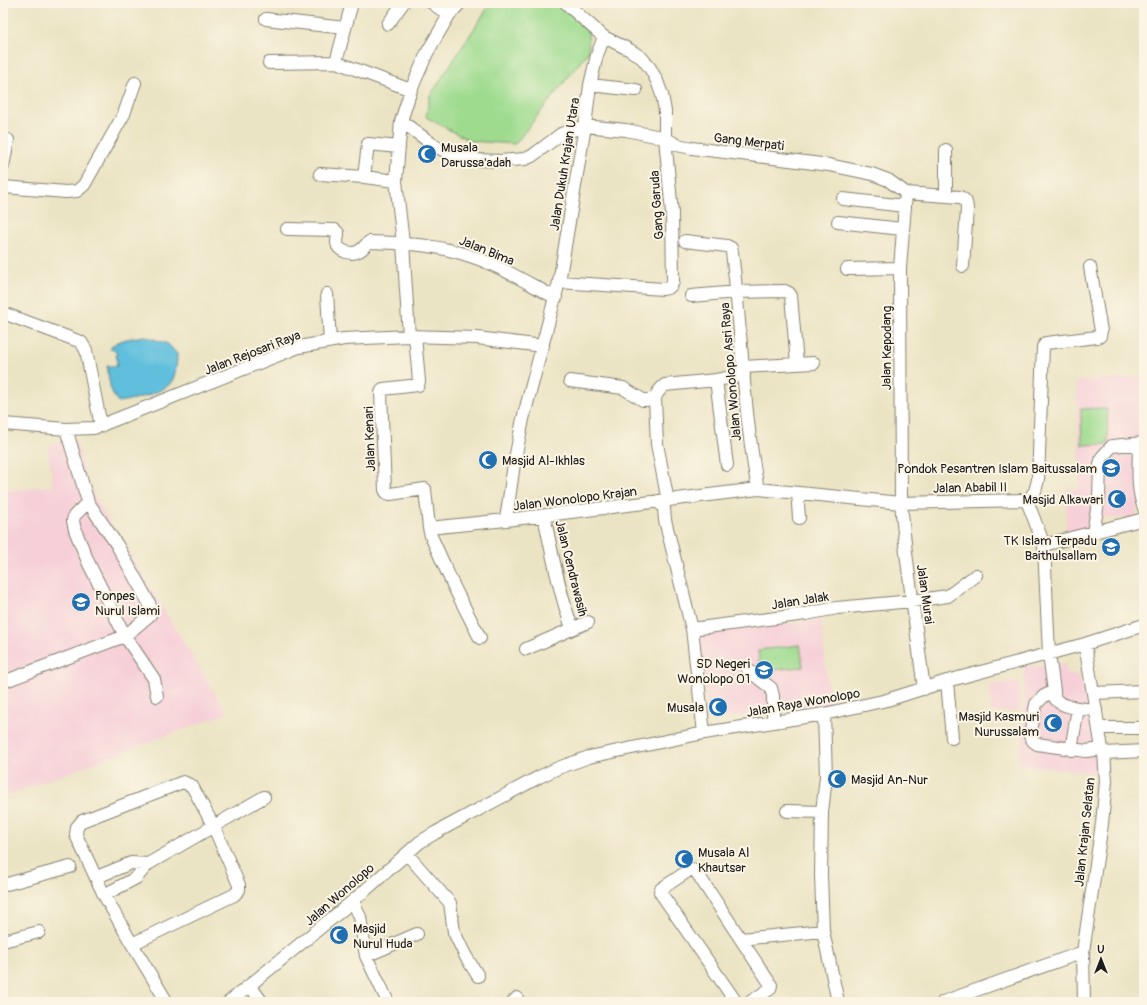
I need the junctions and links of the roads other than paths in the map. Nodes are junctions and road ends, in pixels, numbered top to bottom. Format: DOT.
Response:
graph roads {
  1 [pos="352,3"];
  2 [pos="403,3"];
  3 [pos="432,3"];
  4 [pos="460,3"];
  5 [pos="566,3"];
  6 [pos="449,15"];
  7 [pos="266,19"];
  8 [pos="388,24"];
  9 [pos="345,28"];
  10 [pos="604,37"];
  11 [pos="336,62"];
  12 [pos="269,64"];
  13 [pos="135,83"];
  14 [pos="590,84"];
  15 [pos="411,90"];
  16 [pos="636,90"];
  17 [pos="401,121"];
  18 [pos="585,126"];
  19 [pos="665,138"];
  20 [pos="8,140"];
  21 [pos="399,147"];
  22 [pos="946,150"];
  23 [pos="3,166"];
  24 [pos="320,174"];
  25 [pos="364,177"];
  26 [pos="396,181"];
  27 [pos="3,187"];
  28 [pos="906,193"];
  29 [pos="946,196"];
  30 [pos="842,199"];
  31 [pos="905,206"];
  32 [pos="838,222"];
  33 [pos="287,229"];
  34 [pos="902,229"];
  35 [pos="685,241"];
  36 [pos="403,243"];
  37 [pos="963,266"];
  38 [pos="1090,267"];
  39 [pos="900,268"];
  40 [pos="847,269"];
  41 [pos="559,282"];
  42 [pos="737,292"];
  43 [pos="327,294"];
  44 [pos="691,296"];
  45 [pos="556,298"];
  46 [pos="3,313"];
  47 [pos="412,336"];
  48 [pos="330,341"];
  49 [pos="543,346"];
  50 [pos="814,363"];
  51 [pos="797,364"];
  52 [pos="744,371"];
  53 [pos="716,380"];
  54 [pos="570,381"];
  55 [pos="655,398"];
  56 [pos="3,424"];
  57 [pos="101,426"];
  58 [pos="66,429"];
  59 [pos="1141,443"];
  60 [pos="727,465"];
  61 [pos="758,489"];
  62 [pos="800,494"];
  63 [pos="662,501"];
  64 [pos="88,502"];
  65 [pos="1026,502"];
  66 [pos="901,503"];
  67 [pos="1144,508"];
  68 [pos="544,516"];
  69 [pos="799,518"];
  70 [pos="1144,519"];
  71 [pos="506,520"];
  72 [pos="429,528"];
  73 [pos="1093,533"];
  74 [pos="1044,545"];
  75 [pos="976,575"];
  76 [pos="912,601"];
  77 [pos="588,622"];
  78 [pos="1144,625"];
  79 [pos="572,628"];
  80 [pos="692,629"];
  81 [pos="125,636"];
  82 [pos="480,638"];
  83 [pos="1085,644"];
  84 [pos="526,648"];
  85 [pos="1049,654"];
  86 [pos="748,670"];
  87 [pos="3,682"];
  88 [pos="947,682"];
  89 [pos="924,689"];
  90 [pos="1054,691"];
  91 [pos="1144,691"];
  92 [pos="1094,693"];
  93 [pos="157,696"];
  94 [pos="1078,708"];
  95 [pos="1096,710"];
  96 [pos="824,714"];
  97 [pos="773,722"];
  98 [pos="1099,728"];
  99 [pos="1144,728"];
  100 [pos="704,733"];
  101 [pos="952,738"];
  102 [pos="1071,750"];
  103 [pos="1103,751"];
  104 [pos="1144,751"];
  105 [pos="264,797"];
  106 [pos="788,812"];
  107 [pos="822,812"];
  108 [pos="471,814"];
  109 [pos="213,825"];
  110 [pos="407,854"];
  111 [pos="148,864"];
  112 [pos="70,867"];
  113 [pos="97,877"];
  114 [pos="3,885"];
  115 [pos="104,895"];
  116 [pos="353,902"];
  117 [pos="823,931"];
  118 [pos="39,932"];
  119 [pos="417,934"];
  120 [pos="741,939"];
  121 [pos="3,941"];
  122 [pos="132,944"];
  123 [pos="1083,952"];
  124 [pos="366,956"];
  125 [pos="478,976"];
  126 [pos="250,986"];
  127 [pos="167,1002"];
  128 [pos="229,1002"];
  129 [pos="262,1002"];
  130 [pos="388,1002"];
  131 [pos="736,1002"];
  132 [pos="750,1002"];
  133 [pos="838,1002"];
  134 [pos="943,1002"];
  135 [pos="1084,1002"];
  1 -- 9 [label="street"];
  2 -- 8 [label="street"];
  3 -- 6 [label="street"];
  4 -- 6 [label="street"];
  5 -- 10 [label="street"];
  6 -- 15 [label="street"];
  7 -- 9 [label="street"];
  9 -- 11 [label="street"];
  10 -- 14 [label="street, Jalan Dukuh Krajan Utara"];
  10 -- 19 [label="street, Gang Garuda"];
  11 -- 12 [label="street"];
  11 -- 15 [label="street"];
  13 -- 27 [label="street"];
  14 -- 16 [label="street"];
  14 -- 18 [label="street, Jalan Dukuh Krajan Utara"];
  15 -- 17 [label="street"];
  17 -- 18 [label="street"];
  17 -- 21 [label="street"];
  18 -- 19 [label="street, Gang Merpati"];
  18 -- 41 [label="street, Jalan Dukuh Krajan Utara"];
  19 -- 28 [label="street, Gang Merpati"];
  19 -- 41 [label="street, Gang Garuda"];
  20 -- 23 [label="street"];
  21 -- 25 [label="street"];
  21 -- 26 [label="street"];
  22 -- 29 [label="street"];
  24 -- 25 [label="street"];
  25 -- 26 [label="street"];
  26 -- 36 [label="street"];
  28 -- 29 [label="street"];
  28 -- 31 [label="street, Jalan Kepodang"];
  29 -- 37 [label="street"];
  30 -- 31 [label="street"];
  31 -- 34 [label="street, Jalan Kepodang"];
  32 -- 34 [label="street"];
  33 -- 36 [label="street, Jalan Bima"];
  34 -- 39 [label="street, Jalan Kepodang"];
  35 -- 42 [label="street, Jalan Wonolopo Asri Raya"];
  36 -- 45 [label="street, Jalan Bima"];
  36 -- 47 [label="street"];
  38 -- 65 [label="street"];
  39 -- 40 [label="street"];
  39 -- 66 [label="street, Jalan Kepodang"];
  41 -- 45 [label="street, Jalan Dukuh Krajan Utara"];
  42 -- 44 [label="street"];
  42 -- 51 [label="street"];
  42 -- 52 [label="street, Jalan Wonolopo Asri Raya"];
  43 -- 48 [label="street"];
  45 -- 49 [label="street, Jalan Dukuh Krajan Utara"];
  46 -- 57 [label="street"];
  47 -- 48 [label="street, Jalan Rejosari Raya"];
  47 -- 49 [label="street, Jalan Rejosari Raya"];
  47 -- 72 [label="street, Jalan Kenari"];
  48 -- 57 [label="street, Jalan Rejosari Raya"];
  49 -- 71 [label="street, Jalan Wonolopo Krajan"];
  50 -- 51 [label="street"];
  51 -- 52 [label="street"];
  52 -- 53 [label="street"];
  52 -- 61 [label="street, Jalan Wonolopo Asri Raya"];
  53 -- 55 [label="street"];
  53 -- 60 [label="street"];
  54 -- 55 [label="street"];
  55 -- 63 [label="street"];
  56 -- 58 [label="street, Jalan Rejosari Raya"];
  57 -- 58 [label="street, Jalan Rejosari Raya"];
  58 -- 64 [label="street"];
  59 -- 67 [label="street"];
  59 -- 73 [label="street"];
  61 -- 62 [label="street, Jalan Wonolopo Krajan"];
  61 -- 63 [label="street, Jalan Wonolopo Krajan"];
  62 -- 66 [label="street, Jalan Wonolopo Krajan"];
  62 -- 69 [label="street"];
  63 -- 68 [label="street, Jalan Wonolopo Krajan"];
  63 -- 80 [label="street"];
  64 -- 81 [label="street"];
  64 -- 81 [label="street"];
  65 -- 66 [label="street, Jalan Ababil II"];
  65 -- 74 [label="street"];
  66 -- 76 [label="street, Jalan Murai"];
  68 -- 71 [label="street, Jalan Wonolopo Krajan"];
  68 -- 79 [label="street, Jalan Cendrawasih"];
  70 -- 73 [label="street"];
  71 -- 72 [label="street"];
  72 -- 82 [label="street, Jalan Kenari"];
  73 -- 74 [label="street"];
  74 -- 85 [label="street"];
  75 -- 76 [label="street, Jalan Jalak"];
  76 -- 80 [label="street, Jalan Jalak"];
  76 -- 89 [label="street, Jalan Murai"];
  77 -- 79 [label="street"];
  78 -- 83 [label="street, Jalan Raya Wonolopo"];
  79 -- 84 [label="street"];
  80 -- 100 [label="street"];
  81 -- 87 [label="street"];
  81 -- 93 [label="street"];
  83 -- 85 [label="street, Jalan Raya Wonolopo"];
  83 -- 92 [label="street, Jalan Krajan Selatan"];
  85 -- 88 [label="street, Jalan Raya Wonolopo"];
  85 -- 90 [label="street"];
  86 -- 97 [label="street"];
  88 -- 89 [label="street, Jalan Raya Wonolopo"];
  88 -- 101 [label="street"];
  89 -- 96 [label="street, Jalan Raya Wonolopo"];
  90 -- 94 [label="street"];
  90 -- 102 [label="street"];
  91 -- 92 [label="street"];
  92 -- 95 [label="street, Jalan Krajan Selatan"];
  94 -- 95 [label="street"];
  94 -- 102 [label="street"];
  95 -- 98 [label="street, Jalan Krajan Selatan"];
  96 -- 97 [label="street, Jalan Raya Wonolopo"];
  96 -- 107 [label="street"];
  97 -- 100 [label="street, Jalan Raya Wonolopo"];
  98 -- 99 [label="street"];
  98 -- 103 [label="street, Jalan Krajan Selatan"];
  100 -- 108 [label="street, Jalan Raya Wonolopo"];
  102 -- 103 [label="street"];
  103 -- 104 [label="street"];
  103 -- 123 [label="street, Jalan Krajan Selatan"];
  105 -- 109 [label="street"];
  106 -- 107 [label="street"];
  107 -- 117 [label="street"];
  108 -- 110 [label="street, Jalan Wonolopo"];
  109 -- 111 [label="street"];
  109 -- 113 [label="street"];
  109 -- 122 [label="street"];
  110 -- 116 [label="street, Jalan Wonolopo"];
  110 -- 125 [label="street"];
  111 -- 113 [label="street"];
  111 -- 115 [label="street"];
  112 -- 114 [label="street"];
  113 -- 115 [label="street"];
  115 -- 122 [label="street"];
  116 -- 124 [label="street"];
  116 -- 126 [label="street, Jalan Wonolopo"];
  117 -- 120 [label="street"];
  117 -- 133 [label="street"];
  118 -- 121 [label="street"];
  119 -- 124 [label="street"];
  120 -- 131 [label="street"];
  120 -- 132 [label="street"];
  122 -- 127 [label="street"];
  123 -- 134 [label="street"];
  123 -- 135 [label="street, Jalan Krajan Selatan"];
  124 -- 130 [label="street"];
  126 -- 128 [label="street, Jalan Wonolopo"];
  126 -- 129 [label="street"];
}
